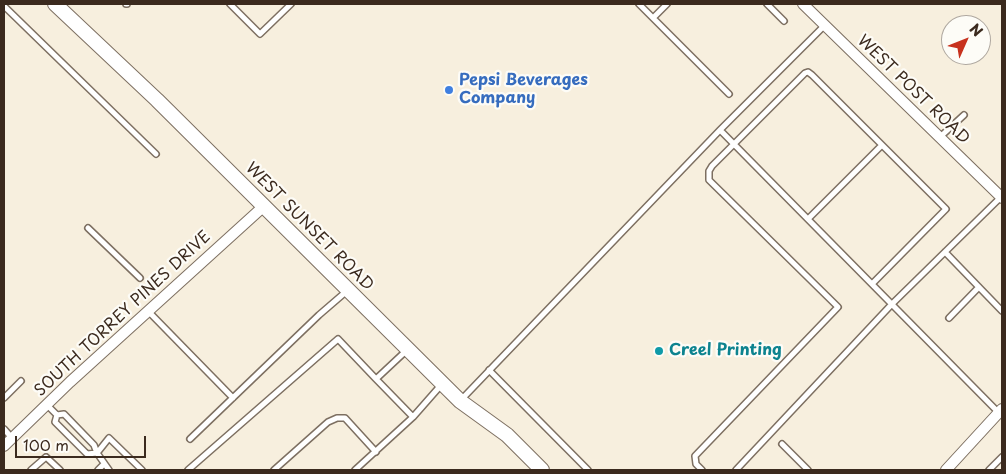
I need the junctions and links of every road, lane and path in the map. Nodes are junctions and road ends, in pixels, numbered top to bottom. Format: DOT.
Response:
graph roads {
  1 [pos="55,4"];
  2 [pos="230,4"];
  3 [pos="291,4"];
  4 [pos="639,4"];
  5 [pos="668,4"];
  6 [pos="767,4"];
  7 [pos="803,4"];
  8 [pos="4,6"];
  9 [pos="653,18"];
  10 [pos="784,21"];
  11 [pos="825,25"];
  12 [pos="730,94"];
  13 [pos="964,115"];
  14 [pos="720,130"];
  15 [pos="940,137"];
  16 [pos="734,144"];
  17 [pos="882,144"];
  18 [pos="156,154"];
  19 [pos="1002,198"];
  20 [pos="264,206"];
  21 [pos="808,219"];
  22 [pos="88,228"];
  23 [pos="945,252"];
  24 [pos="140,278"];
  25 [pos="872,284"];
  26 [pos="979,287"];
  27 [pos="348,290"];
  28 [pos="892,304"];
  29 [pos="147,311"];
  30 [pos="1002,311"];
  31 [pos="949,318"];
  32 [pos="408,349"];
  33 [pos="489,370"];
  34 [pos="376,379"];
  35 [pos="21,381"];
  36 [pos="442,384"];
  37 [pos="4,398"];
  38 [pos="233,398"];
  39 [pos="460,402"];
  40 [pos="47,405"];
  41 [pos="1001,413"];
  42 [pos="57,415"];
  43 [pos="413,416"];
  44 [pos="4,430"];
  45 [pos="12,438"];
  46 [pos="190,439"];
  47 [pos="782,444"];
  48 [pos="4,446"];
  49 [pos="376,452"];
  50 [pos="97,453"];
  51 [pos="1002,457"];
  52 [pos="104,464"];
  53 [pos="31,470"];
  54 [pos="60,470"];
  55 [pos="98,470"];
  56 [pos="109,470"];
  57 [pos="142,470"];
  58 [pos="188,470"];
  59 [pos="274,470"];
  60 [pos="355,470"];
  61 [pos="542,470"];
  62 [pos="588,470"];
  63 [pos="702,470"];
  64 [pos="736,470"];
  65 [pos="808,470"];
  66 [pos="946,470"];
  67 [pos="990,470"];
  1 -- 20 [label="main road, WEST SUNSET ROAD"];
  2 -- 3 [label="lane"];
  4 -- 9 [label="lane"];
  5 -- 9 [label="lane"];
  6 -- 10 [label="lane"];
  7 -- 11 [label="street, WEST POST ROAD"];
  8 -- 18 [label="lane"];
  9 -- 12 [label="lane"];
  11 -- 14 [label="lane"];
  11 -- 15 [label="street, WEST POST ROAD"];
  13 -- 15 [label="lane"];
  14 -- 16 [label="lane"];
  14 -- 33 [label="lane"];
  15 -- 19 [label="street, WEST POST ROAD"];
  16 -- 17 [label="lane"];
  16 -- 21 [label="lane"];
  16 -- 63 [label="lane"];
  17 -- 21 [label="lane"];
  17 -- 25 [label="lane"];
  19 -- 23 [label="lane"];
  20 -- 27 [label="main road, WEST SUNSET ROAD"];
  20 -- 29 [label="street, SOUTH TORREY PINES DRIVE"];
  21 -- 25 [label="lane"];
  22 -- 24 [label="lane"];
  23 -- 26 [label="lane"];
  23 -- 28 [label="lane"];
  25 -- 28 [label="lane"];
  26 -- 30 [label="lane"];
  26 -- 31 [label="lane"];
  27 -- 32 [label="main road, WEST SUNSET ROAD"];
  27 -- 38 [label="lane"];
  28 -- 41 [label="lane"];
  28 -- 64 [label="lane"];
  29 -- 38 [label="lane"];
  29 -- 40 [label="street, SOUTH TORREY PINES DRIVE"];
  32 -- 34 [label="lane"];
  32 -- 36 [label="main road, WEST SUNSET ROAD"];
  33 -- 39 [label="lane"];
  33 -- 62 [label="lane"];
  34 -- 43 [label="lane"];
  34 -- 58 [label="lane"];
  35 -- 37 [label="lane"];
  36 -- 39 [label="main road, WEST SUNSET ROAD"];
  36 -- 43 [label="lane"];
  38 -- 46 [label="lane"];
  39 -- 61 [label="main road, WEST SUNSET ROAD"];
  40 -- 42 [label="lane"];
  40 -- 45 [label="street, SOUTH TORREY PINES DRIVE"];
  41 -- 66 [label="street"];
  42 -- 50 [label="lane"];
  42 -- 50 [label="lane"];
  43 -- 49 [label="lane"];
  44 -- 45 [label="lane"];
  45 -- 48 [label="street, SOUTH TORREY PINES DRIVE"];
  47 -- 65 [label="lane"];
  49 -- 59 [label="lane"];
  49 -- 60 [label="lane"];
  50 -- 52 [label="lane"];
  50 -- 57 [label="lane"];
  51 -- 67 [label="lane"];
  52 -- 55 [label="lane"];
  52 -- 56 [label="lane"];
  53 -- 54 [label="lane"];
}
